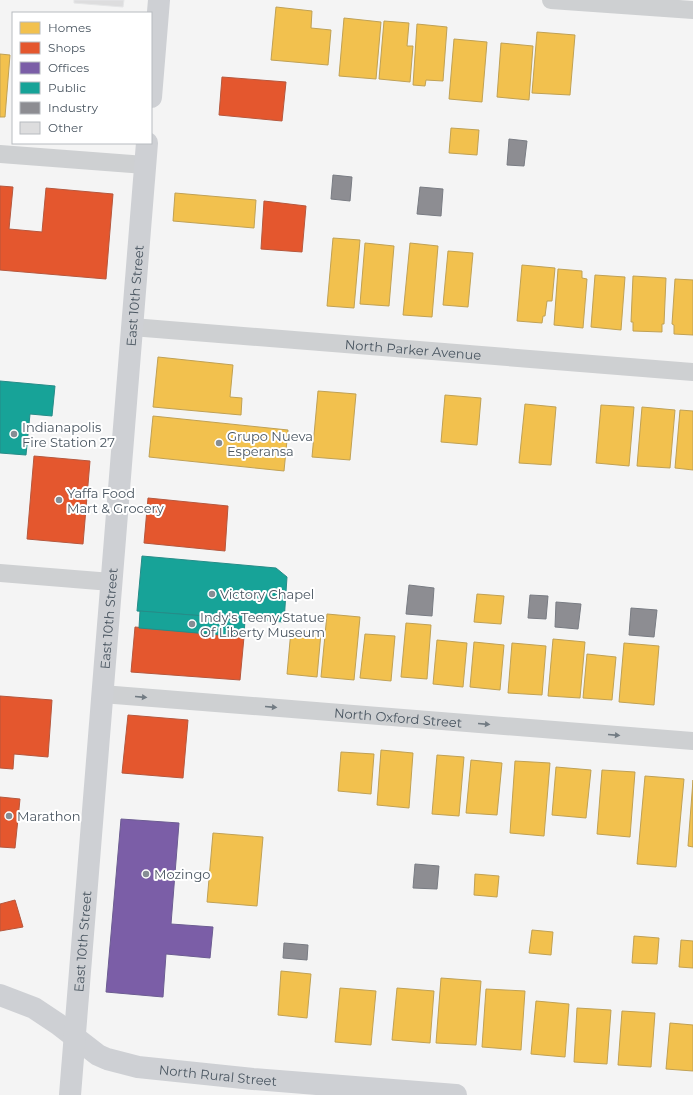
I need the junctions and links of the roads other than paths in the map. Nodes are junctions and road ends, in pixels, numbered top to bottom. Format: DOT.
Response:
graph roads {
  1 [pos="159,0"];
  2 [pos="552,0"];
  3 [pos="693,10"];
  4 [pos="152,85"];
  5 [pos="147,144"];
  6 [pos="0,154"];
  7 [pos="145,165"];
  8 [pos="132,327"];
  9 [pos="693,372"];
  10 [pos="0,573"];
  11 [pos="111,582"];
  12 [pos="102,694"];
  13 [pos="693,742"];
  14 [pos="0,995"];
  15 [pos="75,1038"];
  16 [pos="70,1095"];
  17 [pos="456,1095"];
  1 -- 4 [label="main road"];
  2 -- 3 [label="street"];
  5 -- 7 [label="main road, East 10th Street"];
  6 -- 7 [label="street"];
  7 -- 8 [label="main road, East 10th Street"];
  8 -- 9 [label="street, North Parker Avenue"];
  8 -- 11 [label="main road, East 10th Street"];
  10 -- 11 [label="street"];
  11 -- 12 [label="main road, East 10th Street"];
  12 -- 13 [label="street, North Oxford Street, one-way"];
  12 -- 15 [label="main road, East 10th Street"];
  14 -- 15 [label="main road, North Rural Street"];
  15 -- 16 [label="main road, East 10th Street"];
  15 -- 17 [label="main road, North Rural Street"];
}
